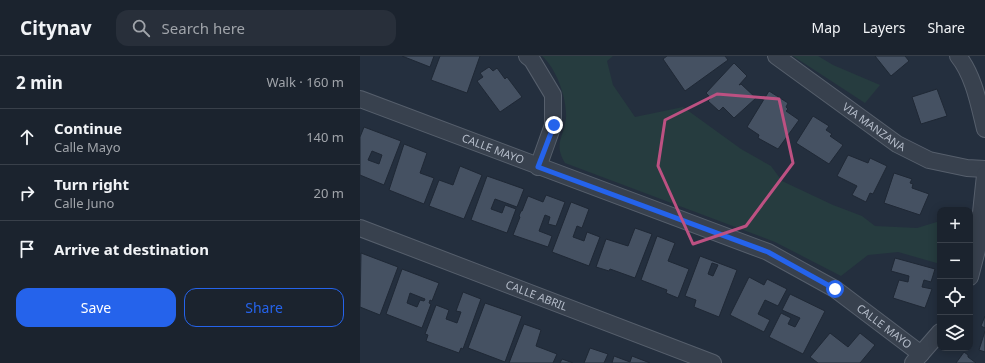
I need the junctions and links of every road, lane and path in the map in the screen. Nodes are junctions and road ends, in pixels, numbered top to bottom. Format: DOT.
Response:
graph roads {
  1 [pos="527,56"];
  2 [pos="776,56"];
  3 [pos="958,56"];
  4 [pos="360,99"];
  5 [pos="985,129"];
  6 [pos="538,167"];
  7 [pos="985,169"];
  8 [pos="985,176"];
  9 [pos="360,228"];
  10 [pos="973,265"];
  11 [pos="937,335"];
  12 [pos="917,358"];
  13 [pos="713,363"];
  1 -- 6 [label="street"];
  2 -- 7 [label="street, VIA MANZANA"];
  3 -- 5 [label="street"];
  4 -- 6 [label="street, CALLE MAYO"];
  6 -- 12 [label="street, CALLE MAYO"];
  8 -- 10 [label="street"];
  9 -- 13 [label="street, CALLE ABRIL"];
  11 -- 12 [label="street"];
}
